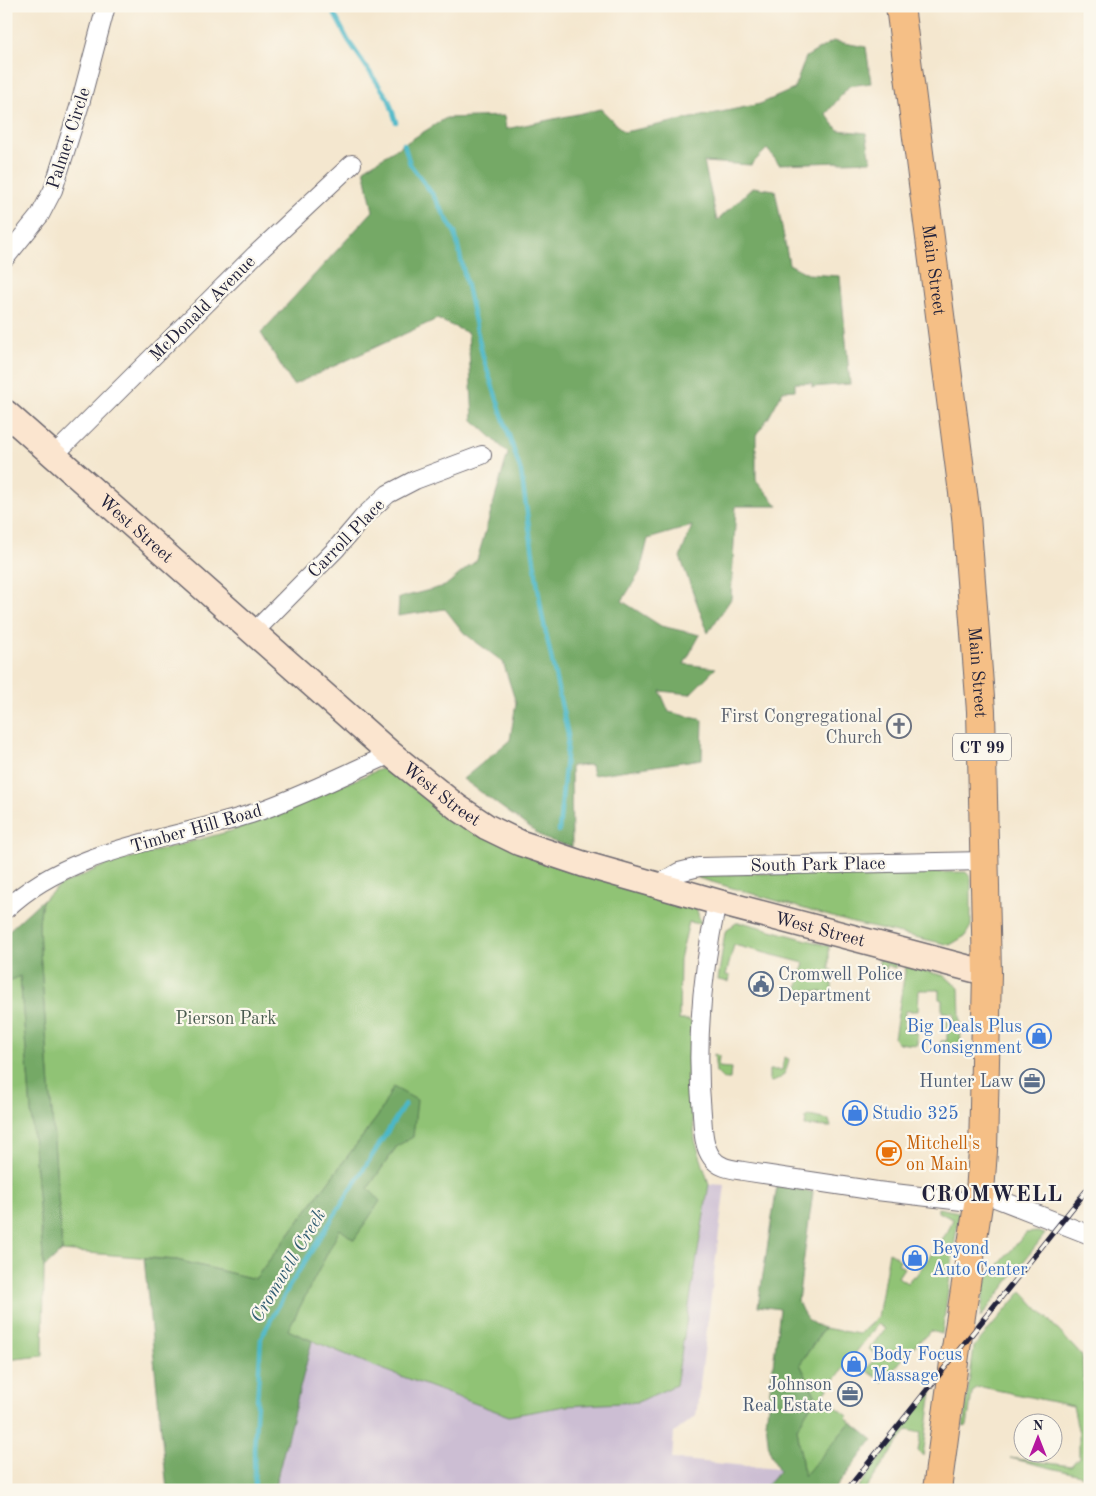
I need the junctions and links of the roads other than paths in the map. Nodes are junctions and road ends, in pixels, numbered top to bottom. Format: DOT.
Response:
graph roads {
  1 [pos="106,6"];
  2 [pos="900,6"];
  3 [pos="352,164"];
  4 [pos="6,257"];
  5 [pos="6,413"];
  6 [pos="54,455"];
  7 [pos="482,456"];
  8 [pos="253,633"];
  9 [pos="391,754"];
  10 [pos="984,861"];
  11 [pos="657,885"];
  12 [pos="717,902"];
  13 [pos="6,909"];
  14 [pos="987,973"];
  15 [pos="979,1198"];
  16 [pos="1090,1235"];
  17 [pos="937,1490"];
  1 -- 4 [label="street, Palmer Circle"];
  2 -- 10 [label="main road, Main Street / CT 99"];
  3 -- 6 [label="street, McDonald Avenue"];
  5 -- 6 [label="main road, West Street"];
  6 -- 8 [label="main road, West Street"];
  7 -- 8 [label="street, Carroll Place"];
  8 -- 9 [label="main road, West Street"];
  9 -- 11 [label="main road, West Street"];
  9 -- 13 [label="street, Timber Hill Road"];
  10 -- 11 [label="street, South Park Place"];
  10 -- 14 [label="main road, Main Street / CT 99"];
  11 -- 12 [label="main road, West Street"];
  12 -- 14 [label="main road, West Street"];
  12 -- 15 [label="street"];
  14 -- 15 [label="main road, Main Street / CT 99"];
  15 -- 16 [label="street"];
  15 -- 17 [label="main road, Main Street / CT 99"];
}
